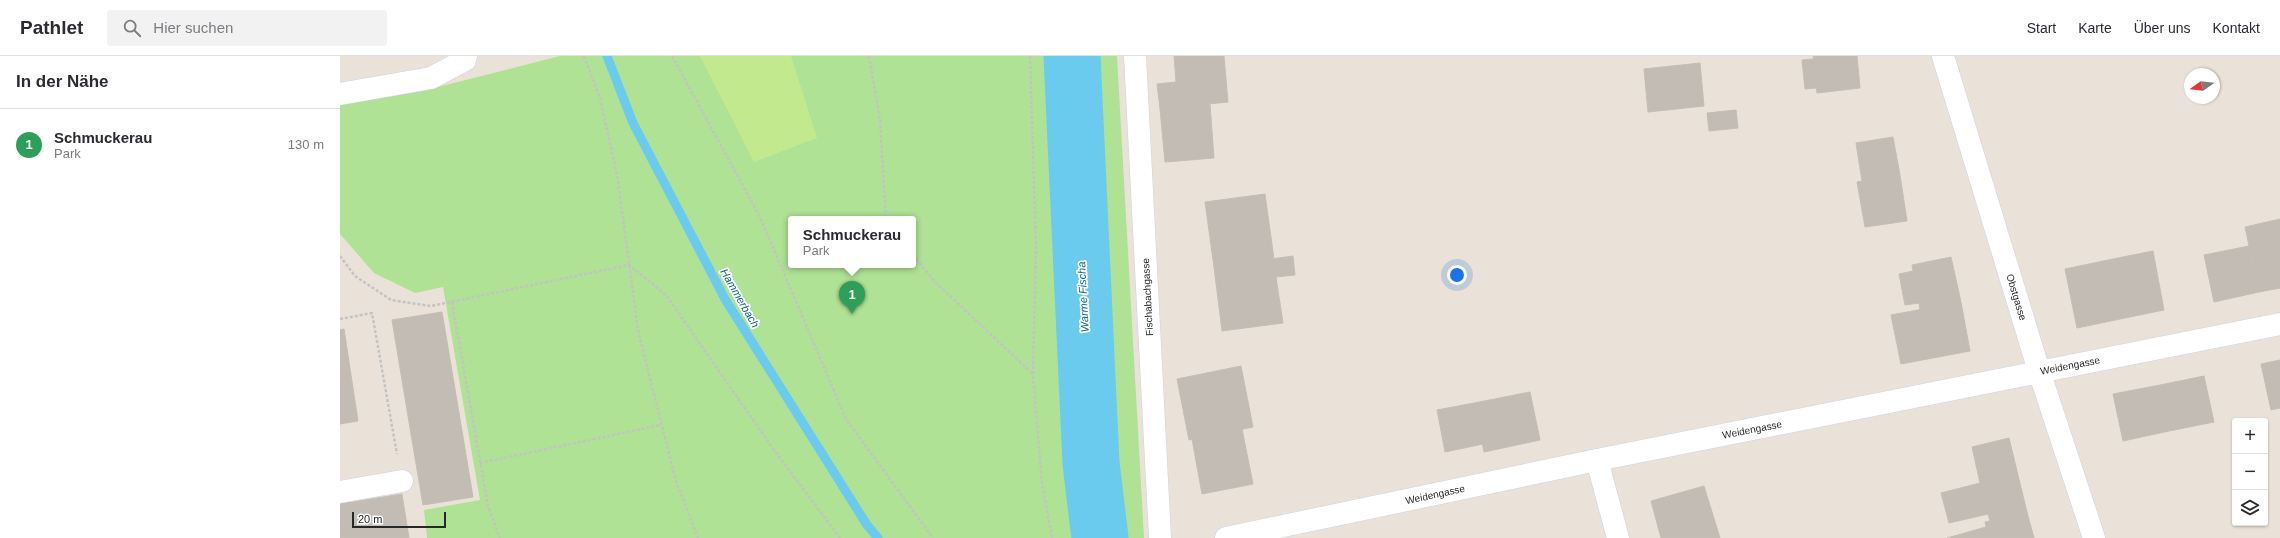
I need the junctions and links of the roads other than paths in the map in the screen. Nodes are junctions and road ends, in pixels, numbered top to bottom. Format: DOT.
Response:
graph roads {
  1 [pos="466,56"];
  2 [pos="1135,56"];
  3 [pos="1943,56"];
  4 [pos="340,94"];
  5 [pos="2280,324"];
  6 [pos="2040,371"];
  7 [pos="1597,460"];
  8 [pos="402,481"];
  9 [pos="340,492"];
  10 [pos="1160,538"];
  11 [pos="1226,538"];
  12 [pos="1618,538"];
  13 [pos="2094,538"];
  1 -- 4 [label="street"];
  2 -- 10 [label="street, Fischabachgasse"];
  3 -- 6 [label="street, Obstgasse"];
  5 -- 6 [label="street, Weidengasse"];
  6 -- 7 [label="street, Weidengasse"];
  6 -- 13 [label="street, Obstgasse"];
  7 -- 11 [label="street, Weidengasse"];
  7 -- 12 [label="street"];
  8 -- 9 [label="street"];
}
